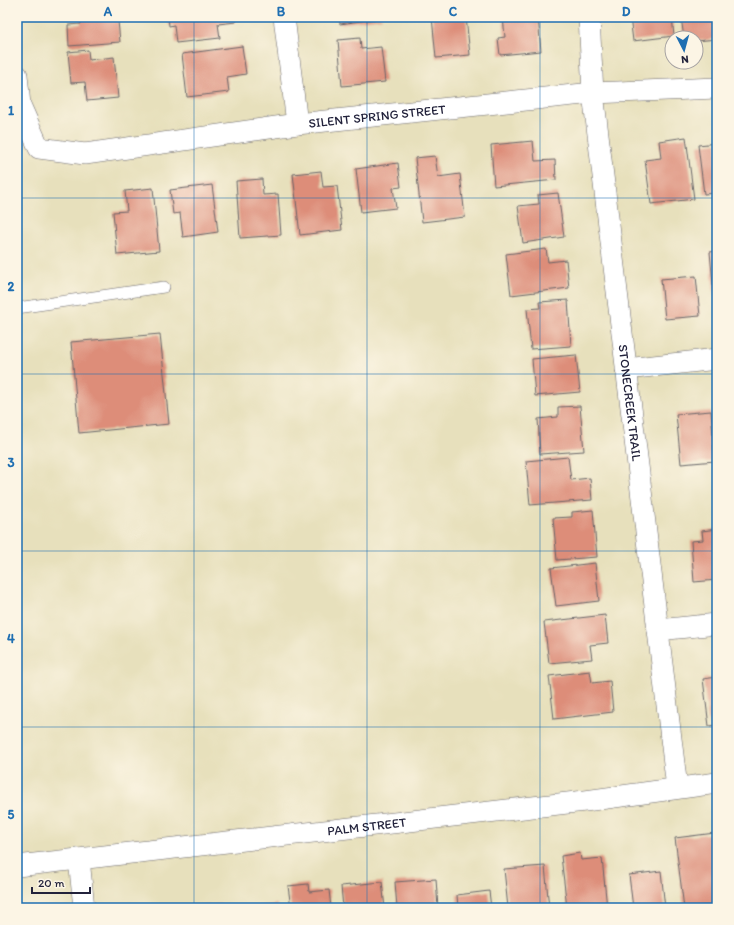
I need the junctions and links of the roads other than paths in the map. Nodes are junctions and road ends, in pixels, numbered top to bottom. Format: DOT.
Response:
graph roads {
  1 [pos="284,17"];
  2 [pos="589,17"];
  3 [pos="17,75"];
  4 [pos="717,88"];
  5 [pos="593,93"];
  6 [pos="297,124"];
  7 [pos="164,287"];
  8 [pos="17,308"];
  9 [pos="717,359"];
  10 [pos="626,369"];
  11 [pos="717,624"];
  12 [pos="658,630"];
  13 [pos="717,783"];
  14 [pos="677,788"];
  15 [pos="79,859"];
  16 [pos="17,866"];
  17 [pos="84,908"];
  1 -- 6 [label="street"];
  2 -- 5 [label="street, STONECREEK TRAIL"];
  3 -- 6 [label="street, SILENT SPRING STREET"];
  4 -- 5 [label="street, SILENT SPRING STREET"];
  5 -- 6 [label="street, SILENT SPRING STREET"];
  5 -- 10 [label="street, STONECREEK TRAIL"];
  7 -- 8 [label="lane"];
  9 -- 10 [label="street"];
  10 -- 12 [label="street, STONECREEK TRAIL"];
  11 -- 12 [label="street"];
  12 -- 14 [label="street, STONECREEK TRAIL"];
  13 -- 14 [label="street, PALM STREET"];
  14 -- 15 [label="street, PALM STREET"];
  15 -- 16 [label="street, PALM STREET"];
  15 -- 17 [label="street"];
}
